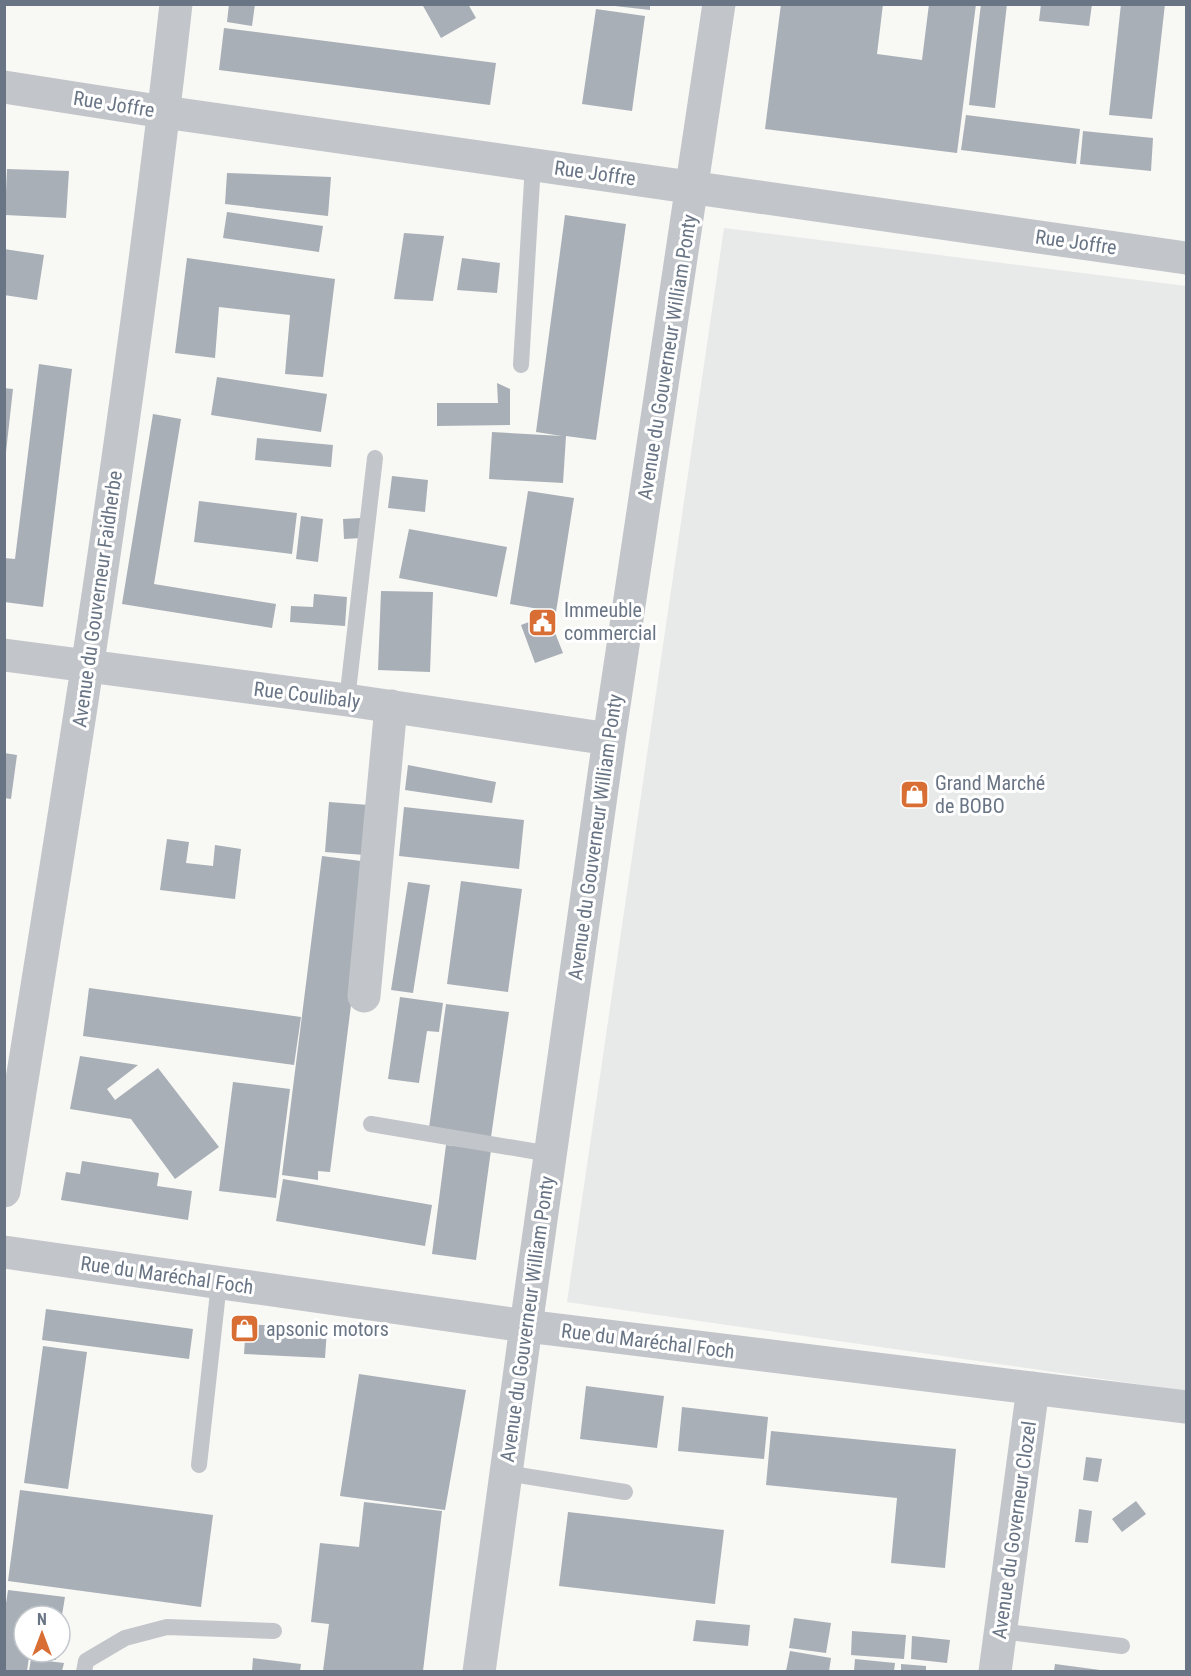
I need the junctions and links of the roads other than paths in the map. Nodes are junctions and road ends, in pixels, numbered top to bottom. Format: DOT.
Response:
graph roads {
  1 [pos="177,4"];
  2 [pos="719,4"];
  3 [pos="4,87"];
  4 [pos="164,111"];
  5 [pos="533,164"];
  6 [pos="692,187"];
  7 [pos="1186,258"];
  8 [pos="520,365"];
  9 [pos="375,458"];
  10 [pos="4,655"];
  11 [pos="89,667"];
  12 [pos="347,700"];
  13 [pos="391,706"];
  14 [pos="609,739"];
  15 [pos="364,996"];
  16 [pos="371,1124"];
  17 [pos="550,1154"];
  18 [pos="4,1191"];
  19 [pos="4,1252"];
  20 [pos="219,1282"];
  21 [pos="526,1326"];
  22 [pos="1033,1388"];
  23 [pos="1186,1407"];
  24 [pos="199,1466"];
  25 [pos="506,1473"];
  26 [pos="626,1492"];
  27 [pos="273,1631"];
  28 [pos="1000,1631"];
  29 [pos="1122,1646"];
  30 [pos="84,1671"];
  31 [pos="479,1671"];
  32 [pos="995,1671"];
  1 -- 4 [label="street, Avenue du Gouverneur Faidherbe"];
  2 -- 6 [label="street, Avenue du Gouverneur William Ponty"];
  3 -- 4 [label="street, Rue Joffre"];
  4 -- 5 [label="street, Rue Joffre"];
  4 -- 11 [label="street, Avenue du Gouverneur Faidherbe"];
  5 -- 6 [label="street, Rue Joffre"];
  5 -- 8 [label="lane"];
  6 -- 7 [label="street, Rue Joffre"];
  6 -- 14 [label="street, Avenue du Gouverneur William Ponty"];
  9 -- 12 [label="lane"];
  10 -- 11 [label="street, Rue Coulibaly"];
  11 -- 12 [label="street, Rue Coulibaly"];
  11 -- 18 [label="street, Avenue du Gouverneur Faidherbe"];
  12 -- 13 [label="street, Rue Coulibaly"];
  13 -- 14 [label="street, Rue Coulibaly"];
  13 -- 15 [label="street"];
  14 -- 17 [label="street, Avenue du Gouverneur William Ponty"];
  16 -- 17 [label="lane"];
  17 -- 21 [label="street, Avenue du Gouverneur William Ponty"];
  19 -- 20 [label="street, Rue du Maréchal Foch"];
  20 -- 21 [label="street, Rue du Maréchal Foch"];
  20 -- 24 [label="lane"];
  21 -- 22 [label="street, Rue du Maréchal Foch"];
  21 -- 25 [label="street, Avenue du Gouverneur William Ponty"];
  22 -- 23 [label="street, Rue du Maréchal Foch"];
  22 -- 28 [label="street, Avenue du Governeur Clozel"];
  25 -- 26 [label="lane"];
  25 -- 31 [label="street, Avenue du Gouverneur William Ponty"];
  27 -- 30 [label="lane"];
  28 -- 29 [label="lane"];
  28 -- 32 [label="street, Avenue du Governeur Clozel"];
}
